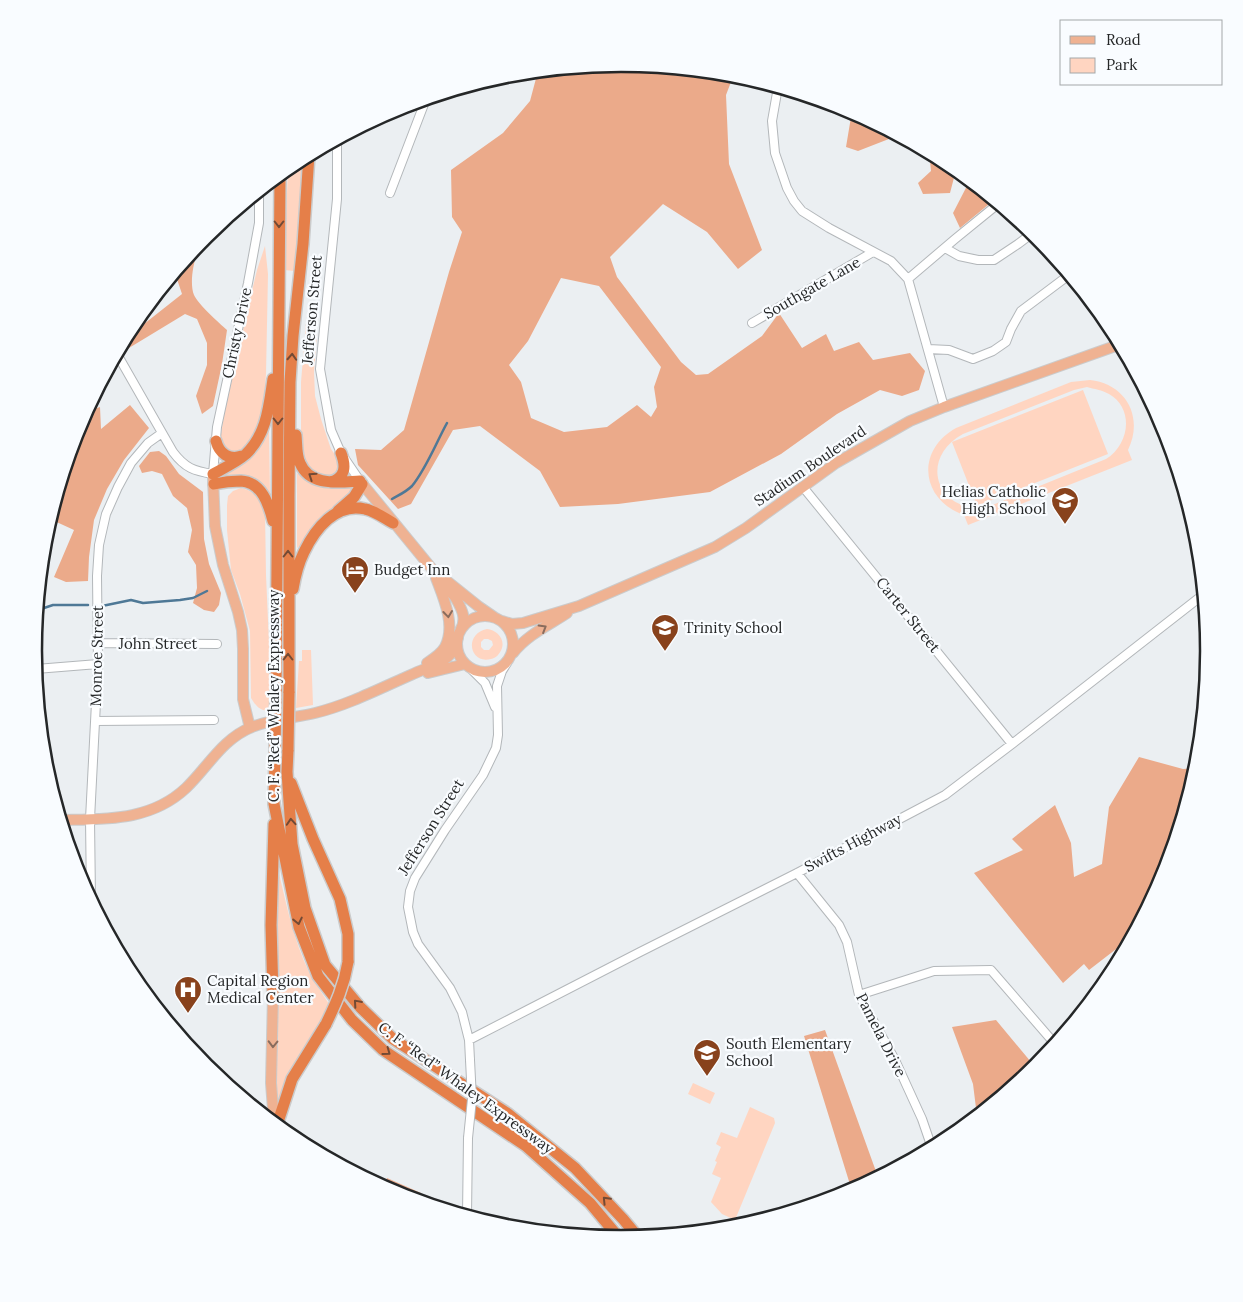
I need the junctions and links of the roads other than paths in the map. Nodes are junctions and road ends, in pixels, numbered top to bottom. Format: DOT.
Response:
graph roads {
  1 [pos="777,94"];
  2 [pos="423,108"];
  3 [pos="337,147"];
  4 [pos="308,165"];
  5 [pos="280,184"];
  6 [pos="390,193"];
  7 [pos="260,200"];
  8 [pos="993,208"];
  9 [pos="1026,238"];
  10 [pos="945,248"];
  11 [pos="873,252"];
  12 [pos="1064,278"];
  13 [pos="908,279"];
  14 [pos="752,323"];
  15 [pos="278,338"];
  16 [pos="1114,347"];
  17 [pos="928,349"];
  18 [pos="121,360"];
  19 [pos="290,382"];
  20 [pos="944,407"];
  21 [pos="162,433"];
  22 [pos="216,440"];
  23 [pos="341,453"];
  24 [pos="246,454"];
  25 [pos="213,479"];
  26 [pos="330,482"];
  27 [pos="361,483"];
  28 [pos="803,487"];
  29 [pos="337,512"];
  30 [pos="393,523"];
  31 [pos="277,538"];
  32 [pos="432,568"];
  33 [pos="1198,602"];
  34 [pos="579,606"];
  35 [pos="498,619"];
  36 [pos="288,621"];
  37 [pos="459,634"];
  38 [pos="98,644"];
  39 [pos="217,644"];
  40 [pos="509,659"];
  41 [pos="98,664"];
  42 [pos="469,667"];
  43 [pos="43,668"];
  44 [pos="413,674"];
  45 [pos="398,681"];
  46 [pos="497,714"];
  47 [pos="214,720"];
  48 [pos="95,721"];
  49 [pos="250,728"];
  50 [pos="1012,744"];
  51 [pos="287,772"];
  52 [pos="274,804"];
  53 [pos="68,820"];
  54 [pos="90,820"];
  55 [pos="797,873"];
  56 [pos="91,882"];
  57 [pos="859,994"];
  58 [pos="273,995"];
  59 [pos="1051,1039"];
  60 [pos="469,1040"];
  61 [pos="273,1113"];
  62 [pos="279,1117"];
  63 [pos="929,1140"];
  64 [pos="467,1209"];
  65 [pos="612,1230"];
  66 [pos="632,1230"];
  1 -- 11 [label="street"];
  2 -- 6 [label="street"];
  3 -- 23 [label="street, Jefferson Street"];
  19 -- 4 [label="highway, C. F. “Red” Whaley Expressway, one-way"];
  5 -- 15 [label="highway, C. F. “Red” Whaley Expressway, one-way"];
  7 -- 22 [label="street, Christy Drive"];
  8 -- 10 [label="street"];
  9 -- 10 [label="street"];
  10 -- 13 [label="street"];
  11 -- 13 [label="street"];
  11 -- 14 [label="street, Southgate Lane"];
  12 -- 17 [label="street"];
  13 -- 17 [label="street"];
  15 -- 24 [label="highway"];
  15 -- 31 [label="highway, C. F. “Red” Whaley Expressway, one-way"];
  16 -- 20 [label="main road, Stadium Boulevard"];
  17 -- 20 [label="street"];
  18 -- 21 [label="street"];
  26 -- 19 [label="highway, one-way"];
  36 -- 19 [label="highway, C. F. “Red” Whaley Expressway, one-way"];
  20 -- 28 [label="main road, Stadium Boulevard"];
  21 -- 25 [label="street"];
  21 -- 38 [label="street, Monroe Street"];
  22 -- 24 [label="highway"];
  22 -- 25 [label="street, Christy Drive"];
  23 -- 26 [label="highway"];
  23 -- 27 [label="street, Jefferson Street"];
  24 -- 25 [label="highway"];
  25 -- 31 [label="highway"];
  25 -- 49 [label="main road"];
  26 -- 27 [label="highway"];
  27 -- 29 [label="highway"];
  27 -- 30 [label="main road, Jefferson Street"];
  28 -- 34 [label="main road, Stadium Boulevard"];
  28 -- 50 [label="street, Carter Street"];
  29 -- 30 [label="highway"];
  29 -- 36 [label="highway"];
  30 -- 32 [label="main road, Jefferson Street"];
  31 -- 52 [label="highway, C. F. “Red” Whaley Expressway, bridge"];
  32 -- 35 [label="main road"];
  32 -- 37 [label="main road"];
  32 -- 44 [label="main road, one-way"];
  33 -- 50 [label="street, Swifts Highway"];
  34 -- 35 [label="main road"];
  40 -- 34 [label="main road, one-way"];
  35 -- 37 [label="main road"];
  35 -- 40 [label="main road"];
  51 -- 36 [label="highway, C. F. “Red” Whaley Expressway, one-way, bridge"];
  37 -- 42 [label="main road"];
  37 -- 44 [label="main road"];
  38 -- 39 [label="street, John Street"];
  38 -- 41 [label="street, Monroe Street"];
  40 -- 42 [label="main road"];
  40 -- 46 [label="street, Jefferson Street"];
  41 -- 43 [label="street"];
  41 -- 48 [label="street, Monroe Street"];
  42 -- 45 [label="main road"];
  42 -- 46 [label="street"];
  44 -- 45 [label="main road"];
  45 -- 49 [label="main road"];
  46 -- 60 [label="street, Jefferson Street"];
  47 -- 48 [label="street"];
  48 -- 54 [label="street, Monroe Street"];
  49 -- 54 [label="main road"];
  50 -- 55 [label="street, Swifts Highway"];
  51 -- 62 [label="highway, bridge"];
  66 -- 51 [label="highway, C. F. “Red” Whaley Expressway, one-way"];
  52 -- 58 [label="highway"];
  52 -- 65 [label="highway, C. F. “Red” Whaley Expressway, one-way"];
  53 -- 54 [label="main road"];
  54 -- 56 [label="street, Monroe Street"];
  55 -- 57 [label="street, Pamela Drive"];
  55 -- 60 [label="street, Swifts Highway"];
  57 -- 59 [label="street"];
  57 -- 63 [label="street, Pamela Drive"];
  58 -- 61 [label="main road, one-way"];
  60 -- 64 [label="street, Jefferson Street, bridge"];
}
